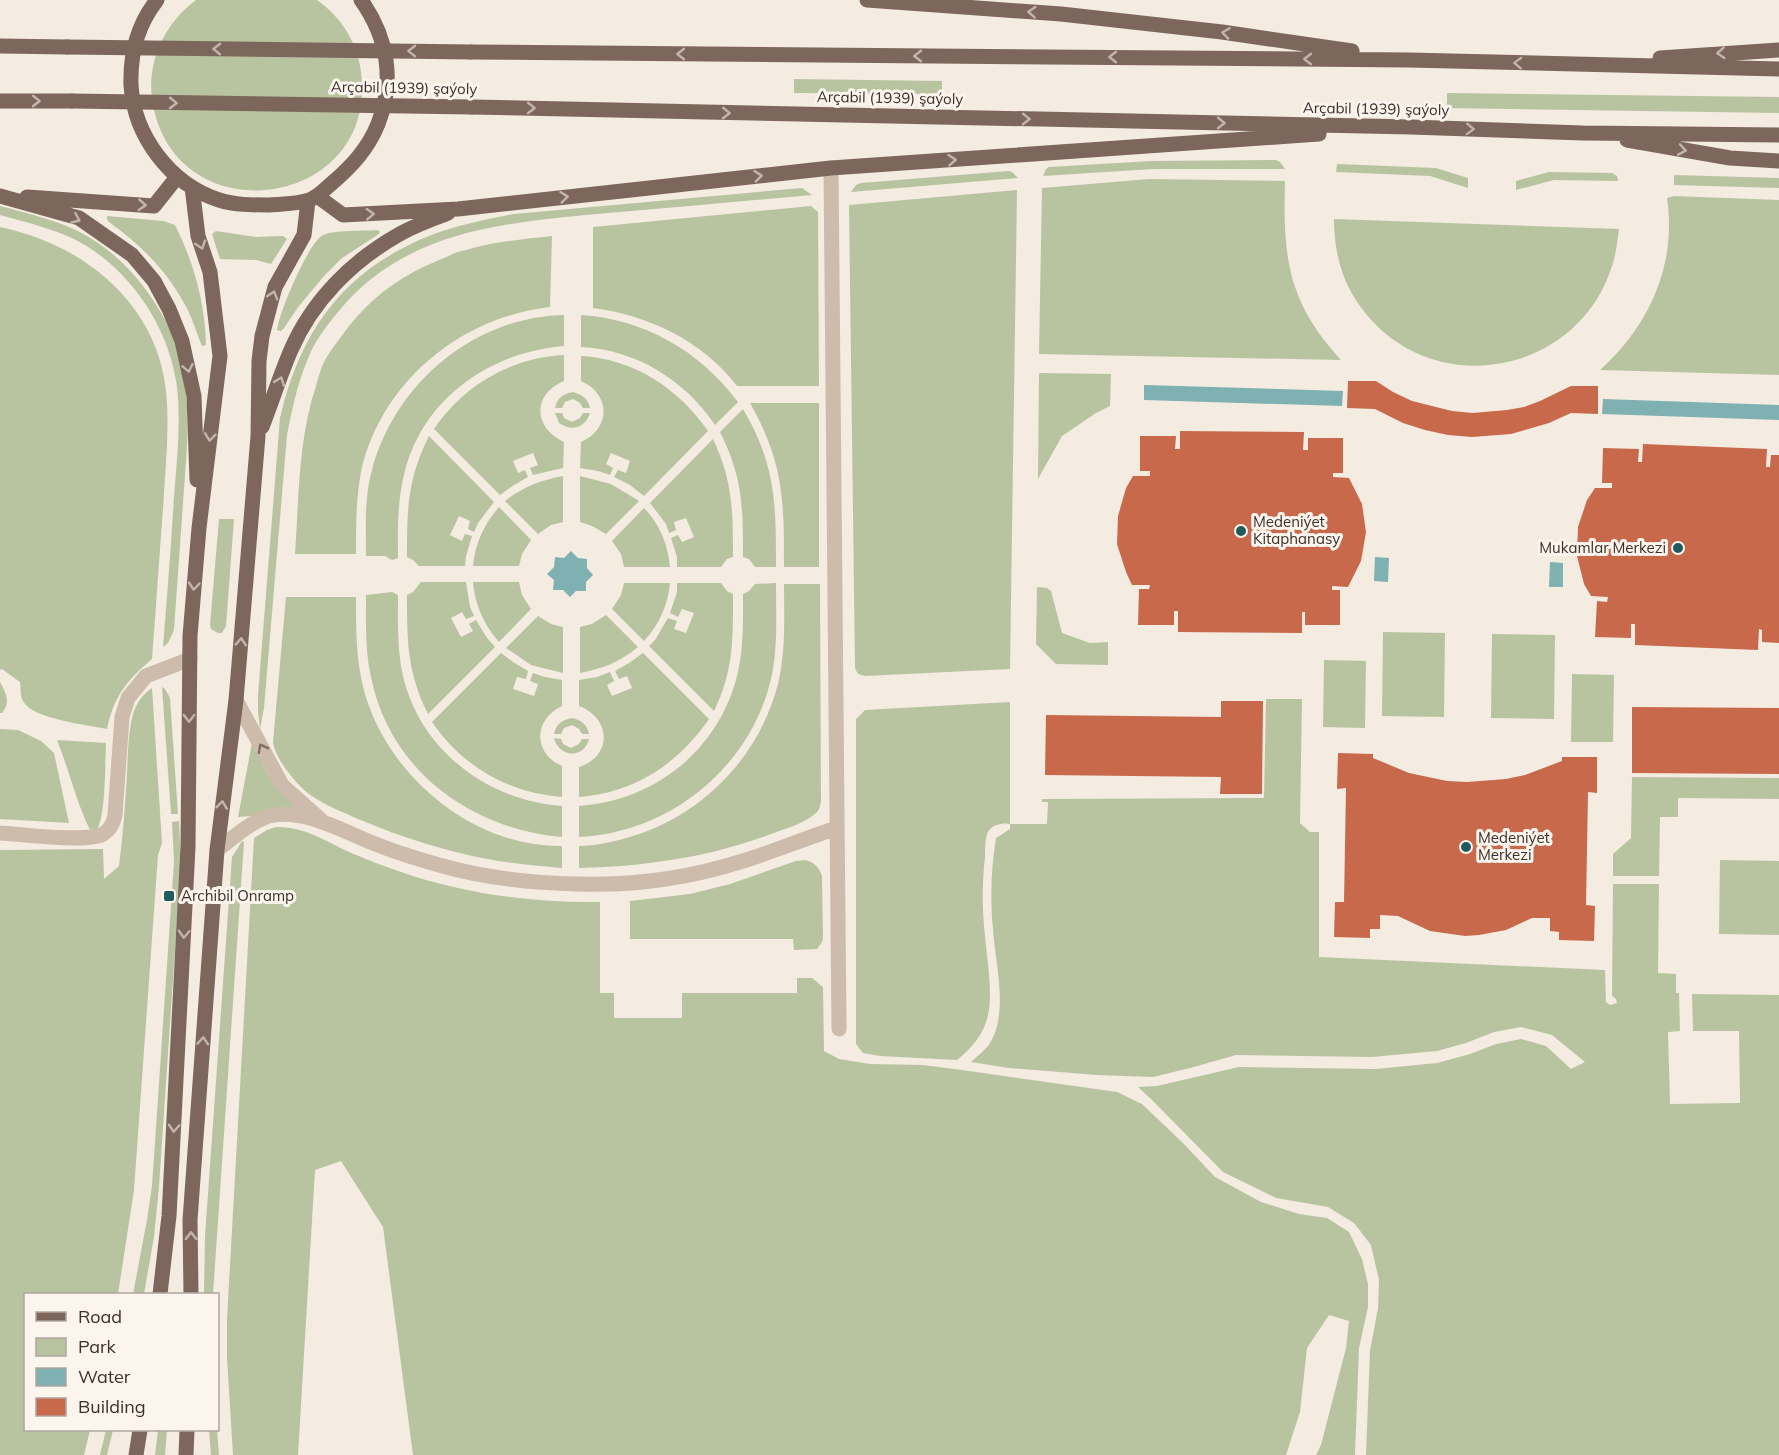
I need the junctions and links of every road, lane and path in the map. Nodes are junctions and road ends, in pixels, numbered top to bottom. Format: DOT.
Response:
graph roads {
  1 [pos="158,0"];
  2 [pos="361,0"];
  3 [pos="867,0"];
  4 [pos="0,46"];
  5 [pos="1779,50"];
  6 [pos="1409,60"];
  7 [pos="1576,64"];
  8 [pos="1779,69"];
  9 [pos="0,101"];
  10 [pos="1411,127"];
  11 [pos="1583,132"];
  12 [pos="1779,135"];
  13 [pos="1779,161"];
  14 [pos="831,168"];
  15 [pos="177,177"];
  16 [pos="192,187"];
  17 [pos="0,196"];
  18 [pos="313,199"];
  19 [pos="458,209"];
  20 [pos="258,436"];
  21 [pos="199,528"];
  22 [pos="190,659"];
  23 [pos="236,700"];
  24 [pos="325,824"];
  25 [pos="837,828"];
  26 [pos="0,833"];
  27 [pos="217,850"];
  28 [pos="839,1029"];
  29 [pos="160,1293"];
  30 [pos="191,1293"];
  31 [pos="140,1431"];
  32 [pos="187,1431"];
  33 [pos="136,1455"];
  34 [pos="186,1455"];
  1 -- 15 [label="main road"];
  2 -- 18 [label="main road"];
  6 -- 3 [label="main road, one-way"];
  6 -- 4 [label="main road, one-way, bridge"];
  5 -- 7 [label="main road, one-way"];
  7 -- 6 [label="main road, one-way"];
  7 -- 8 [label="main road"];
  9 -- 10 [label="main road, Arçabil (1939) şaýoly, one-way, bridge"];
  10 -- 11 [label="main road, Arçabil (1939) şaýoly, one-way"];
  14 -- 10 [label="main road, one-way"];
  11 -- 12 [label="main road, Arçabil (1939) şaýoly"];
  11 -- 13 [label="main road, one-way"];
  19 -- 14 [label="main road, one-way"];
  14 -- 25 [label="street"];
  15 -- 16 [label="main road"];
  17 -- 15 [label="main road, one-way"];
  16 -- 18 [label="main road"];
  16 -- 21 [label="main road, one-way"];
  17 -- 21 [label="main road, one-way"];
  18 -- 19 [label="main road, one-way"];
  20 -- 18 [label="main road, one-way"];
  20 -- 19 [label="main road, one-way"];
  23 -- 20 [label="main road, one-way"];
  21 -- 22 [label="main road, one-way"];
  22 -- 26 [label="street"];
  22 -- 29 [label="main road, one-way"];
  24 -- 23 [label="street, one-way"];
  27 -- 23 [label="main road, one-way"];
  24 -- 25 [label="street"];
  24 -- 27 [label="street"];
  25 -- 28 [label="street"];
  30 -- 27 [label="main road, one-way"];
  31 -- 33 [label="main road"];
  32 -- 34 [label="main road"];
}
